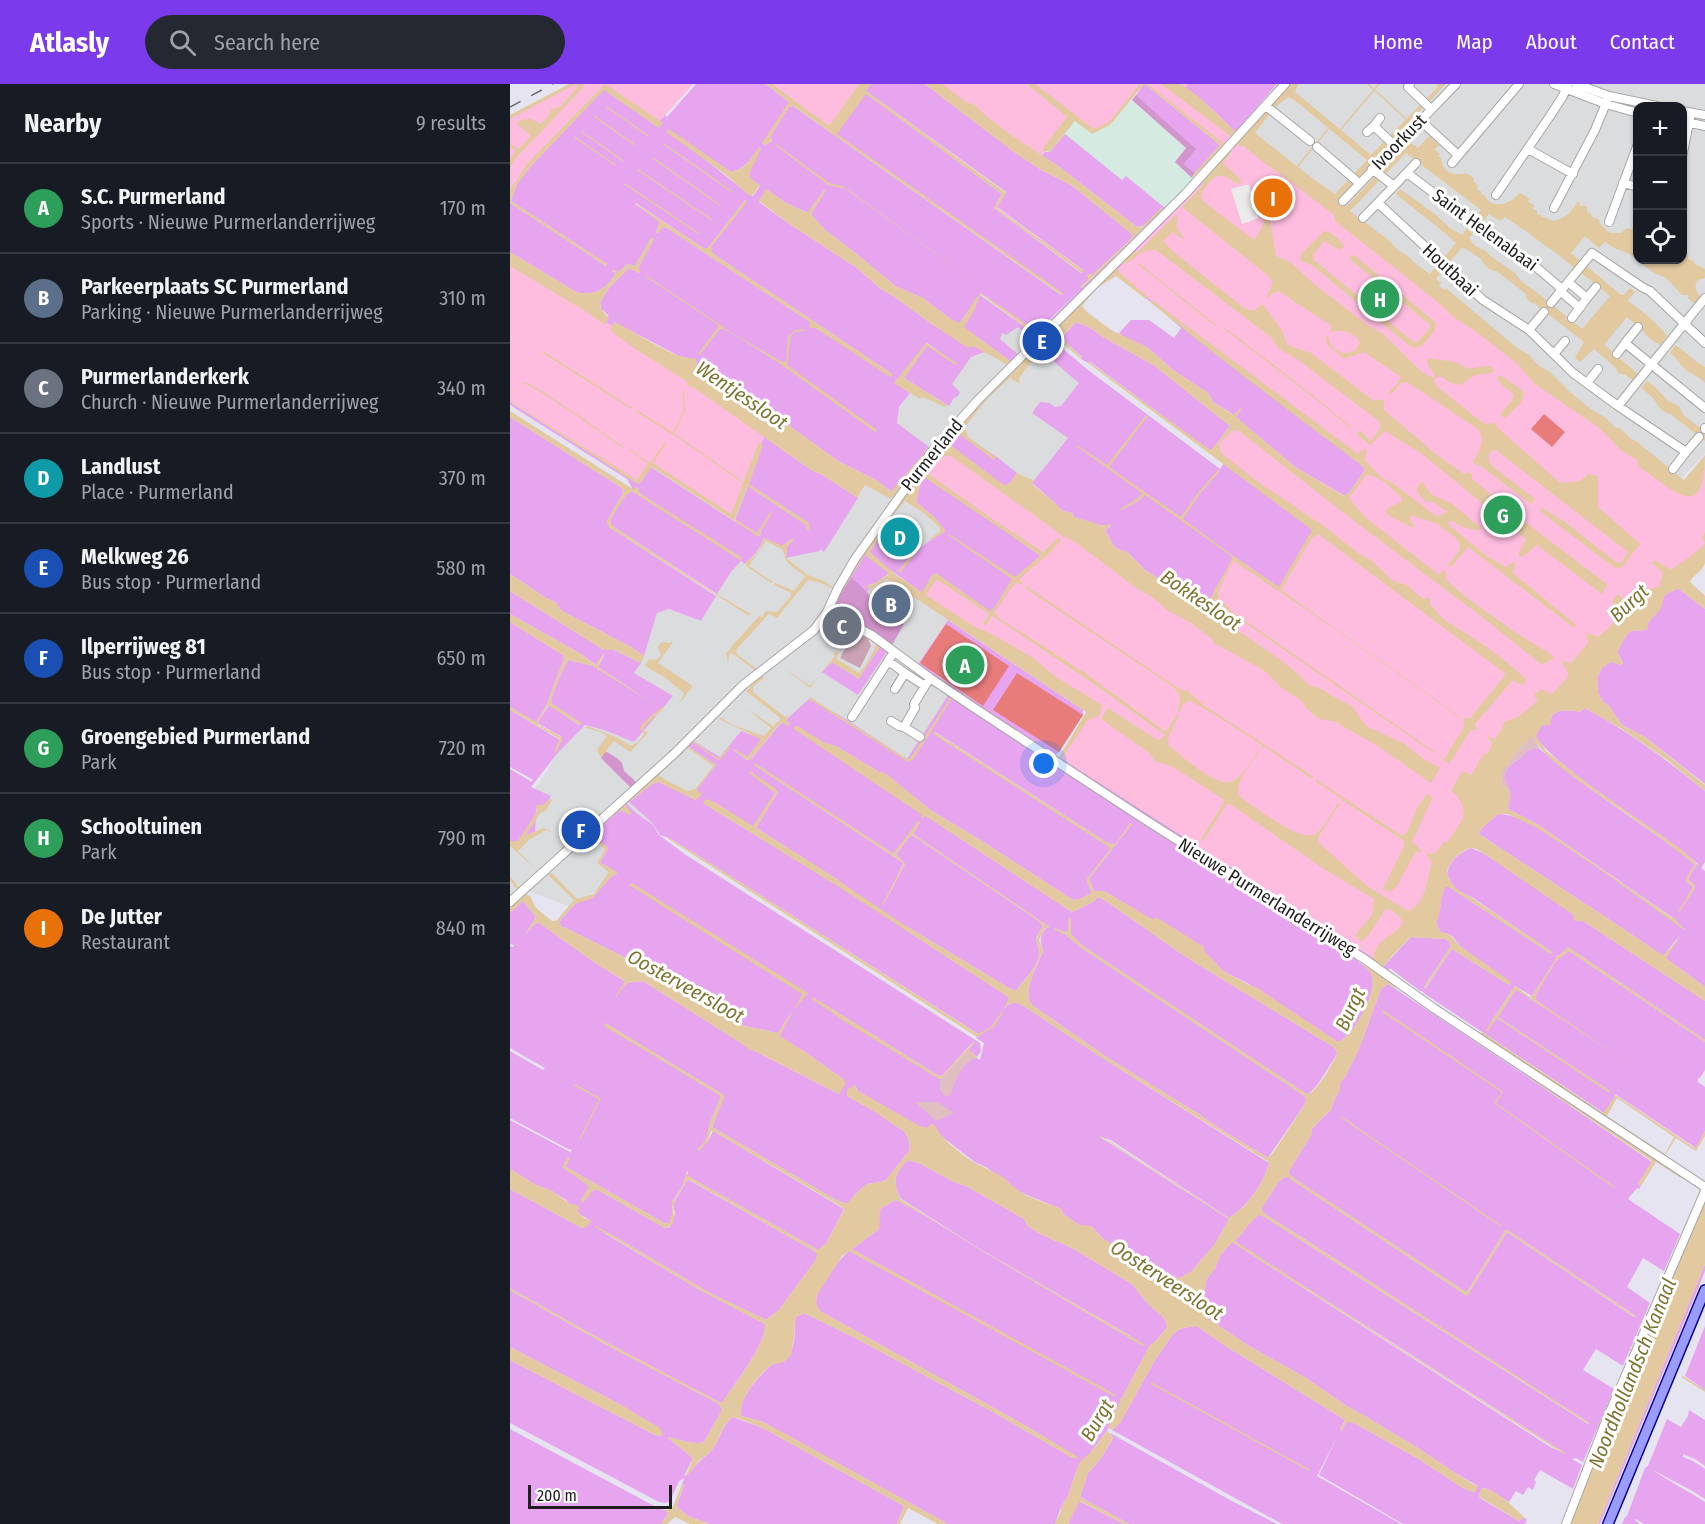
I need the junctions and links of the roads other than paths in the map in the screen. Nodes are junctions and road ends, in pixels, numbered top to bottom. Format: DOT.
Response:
graph roads {
  1 [pos="1284,84"];
  2 [pos="1456,84"];
  3 [pos="1519,84"];
  4 [pos="1554,84"];
  5 [pos="1576,84"];
  6 [pos="1567,87"];
  7 [pos="1407,88"];
  8 [pos="1609,96"];
  9 [pos="1634,102"];
  10 [pos="1606,105"];
  11 [pos="1427,106"];
  12 [pos="1269,109"];
  13 [pos="1633,111"];
  14 [pos="1687,112"];
  15 [pos="1705,115"];
  16 [pos="1380,118"];
  17 [pos="1420,120"];
  18 [pos="1687,122"];
  19 [pos="1374,126"];
  20 [pos="1705,126"];
  21 [pos="1367,132"];
  22 [pos="1391,143"];
  23 [pos="1528,149"];
  24 [pos="1458,155"];
  25 [pos="1633,156"];
  26 [pos="1416,163"];
  27 [pos="1452,163"];
  28 [pos="1378,173"];
  29 [pos="1407,173"];
  30 [pos="1573,174"];
  31 [pos="1355,180"];
  32 [pos="1623,183"];
  33 [pos="1394,186"];
  34 [pos="1633,186"];
  35 [pos="1496,195"];
  36 [pos="1343,201"];
  37 [pos="1378,203"];
  38 [pos="1554,208"];
  39 [pos="1363,218"];
  40 [pos="1609,222"];
  41 [pos="1564,287"];
  42 [pos="1596,287"];
  43 [pos="1587,298"];
  44 [pos="1705,298"];
  45 [pos="1551,303"];
  46 [pos="1580,308"];
  47 [pos="1544,312"];
  48 [pos="1572,318"];
  49 [pos="1684,324"];
  50 [pos="1638,327"];
  51 [pos="1529,330"];
  52 [pos="1566,340"];
  53 [pos="1625,343"];
  54 [pos="1705,343"];
  55 [pos="1554,354"];
  56 [pos="1617,354"];
  57 [pos="1652,364"];
  58 [pos="1598,369"];
  59 [pos="1587,383"];
  60 [pos="1617,406"];
  61 [pos="1705,408"];
  62 [pos="1699,437"];
  63 [pos="1686,452"];
  64 [pos="1672,469"];
  65 [pos="827,612"];
  66 [pos="894,652"];
  67 [pos="888,661"];
  68 [pos="905,673"];
  69 [pos="930,678"];
  70 [pos="925,686"];
  71 [pos="895,689"];
  72 [pos="852,717"];
  73 [pos="891,721"];
  74 [pos="904,727"];
  75 [pos="920,737"];
  76 [pos="510,902"];
  77 [pos="1705,1189"];
  78 [pos="1705,1290"];
  79 [pos="1566,1524"];
  80 [pos="1608,1524"];
  1 -- 12 [label="street, Purmerland"];
  2 -- 11 [label="street, Ivoorkust"];
  3 -- 24 [label="street"];
  4 -- 6 [label="street"];
  5 -- 8 [label="street"];
  6 -- 10 [label="street"];
  6 -- 23 [label="street"];
  7 -- 11 [label="street"];
  8 -- 9 [label="street"];
  8 -- 10 [label="street"];
  10 -- 13 [label="street"];
  10 -- 30 [label="street"];
  11 -- 17 [label="street, Ivoorkust"];
  12 -- 31 [label="street"];
  12 -- 65 [label="street, Purmerland"];
  14 -- 15 [label="street"];
  16 -- 19 [label="street"];
  17 -- 22 [label="street, Ivoorkust"];
  17 -- 24 [label="street"];
  18 -- 20 [label="street"];
  19 -- 21 [label="street"];
  19 -- 22 [label="street"];
  22 -- 28 [label="street, Ivoorkust"];
  23 -- 30 [label="street"];
  23 -- 35 [label="street"];
  24 -- 27 [label="street"];
  25 -- 32 [label="street"];
  26 -- 29 [label="street"];
  28 -- 31 [label="street, Ivoorkust"];
  28 -- 33 [label="street"];
  29 -- 33 [label="street"];
  29 -- 41 [label="street, Saint Helenabaai"];
  30 -- 38 [label="street"];
  31 -- 36 [label="street, Ivoorkust"];
  32 -- 34 [label="street"];
  32 -- 40 [label="street"];
  33 -- 37 [label="street"];
  37 -- 39 [label="street"];
  37 -- 51 [label="street, Houtbaai"];
  41 -- 43 [label="street, Saint Helenabaai"];
  41 -- 45 [label="street"];
  41 -- 46 [label="street, Saint Helenabaai"];
  41 -- 49 [label="street"];
  42 -- 43 [label="street"];
  43 -- 46 [label="street"];
  44 -- 49 [label="street"];
  46 -- 48 [label="street"];
  47 -- 51 [label="street"];
  49 -- 54 [label="street"];
  49 -- 57 [label="street"];
  50 -- 53 [label="street"];
  51 -- 55 [label="street, Houtbaai"];
  52 -- 55 [label="street"];
  53 -- 56 [label="street"];
  53 -- 57 [label="street"];
  55 -- 59 [label="street, Houtbaai"];
  57 -- 60 [label="street"];
  57 -- 61 [label="street"];
  58 -- 59 [label="street"];
  59 -- 60 [label="street, Houtbaai"];
  60 -- 63 [label="street, Houtbaai"];
  62 -- 63 [label="street"];
  63 -- 64 [label="street"];
  65 -- 66 [label="street, Nieuwe Purmerlanderrijweg"];
  65 -- 76 [label="street, Purmerland"];
  66 -- 67 [label="street"];
  66 -- 69 [label="street, Nieuwe Purmerlanderrijweg"];
  67 -- 68 [label="street"];
  67 -- 72 [label="street"];
  68 -- 70 [label="street"];
  68 -- 71 [label="street"];
  69 -- 70 [label="street"];
  69 -- 77 [label="street, Nieuwe Purmerlanderrijweg"];
  70 -- 74 [label="street"];
  73 -- 74 [label="street"];
  74 -- 75 [label="street"];
  77 -- 79 [label="street"];
  78 -- 80 [label="main road"];
}
